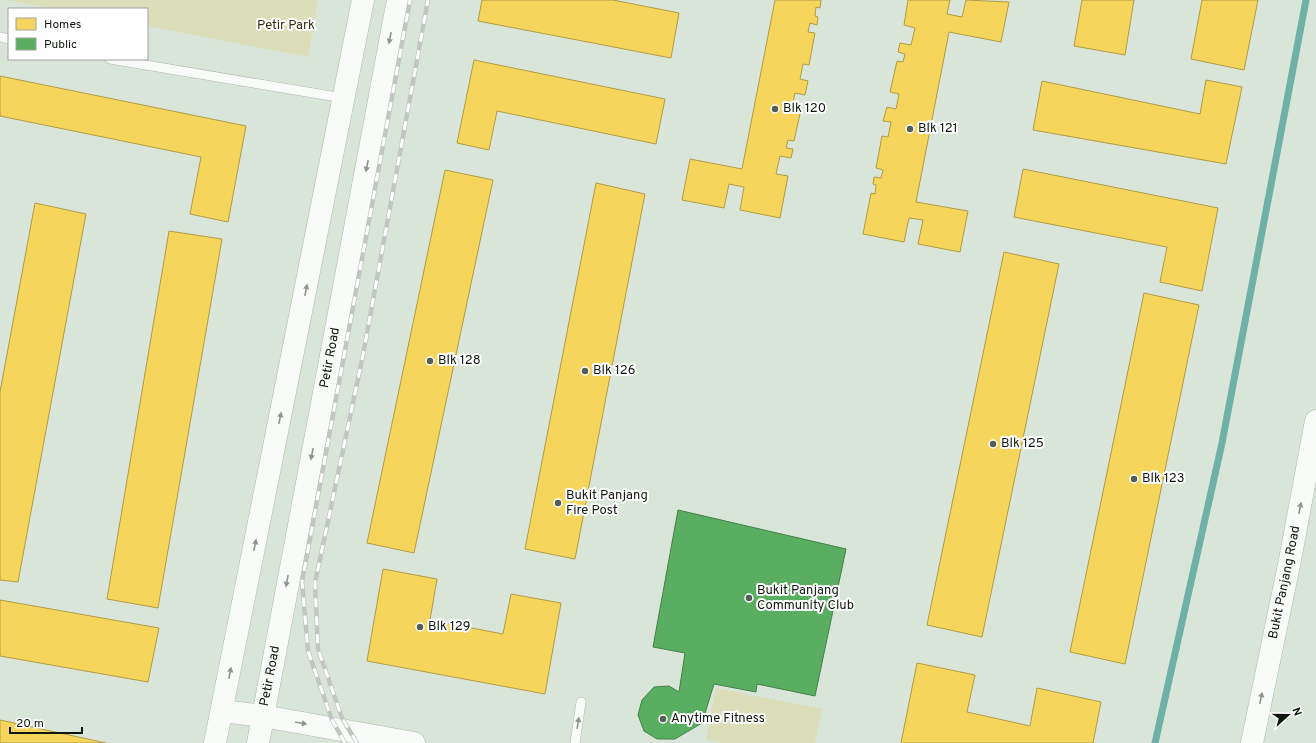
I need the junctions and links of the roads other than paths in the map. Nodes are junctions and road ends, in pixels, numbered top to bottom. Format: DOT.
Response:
graph roads {
  1 [pos="363,0"];
  2 [pos="398,0"];
  3 [pos="116,60"];
  4 [pos="344,98"];
  5 [pos="1316,421"];
  6 [pos="581,702"];
  7 [pos="222,711"];
  8 [pos="263,716"];
  9 [pos="1251,741"];
  10 [pos="215,743"];
  11 [pos="258,743"];
  12 [pos="414,743"];
  13 [pos="575,743"];
  1 -- 4 [label="main road"];
  2 -- 8 [label="main road, Petir Road, one-way"];
  3 -- 4 [label="lane"];
  7 -- 4 [label="main road, one-way"];
  9 -- 5 [label="main road, Bukit Panjang Road, one-way"];
  13 -- 6 [label="lane, one-way"];
  7 -- 8 [label="main road, Petir Road"];
  7 -- 10 [label="main road"];
  8 -- 11 [label="main road, Petir Road"];
  8 -- 12 [label="main road, one-way"];
}
